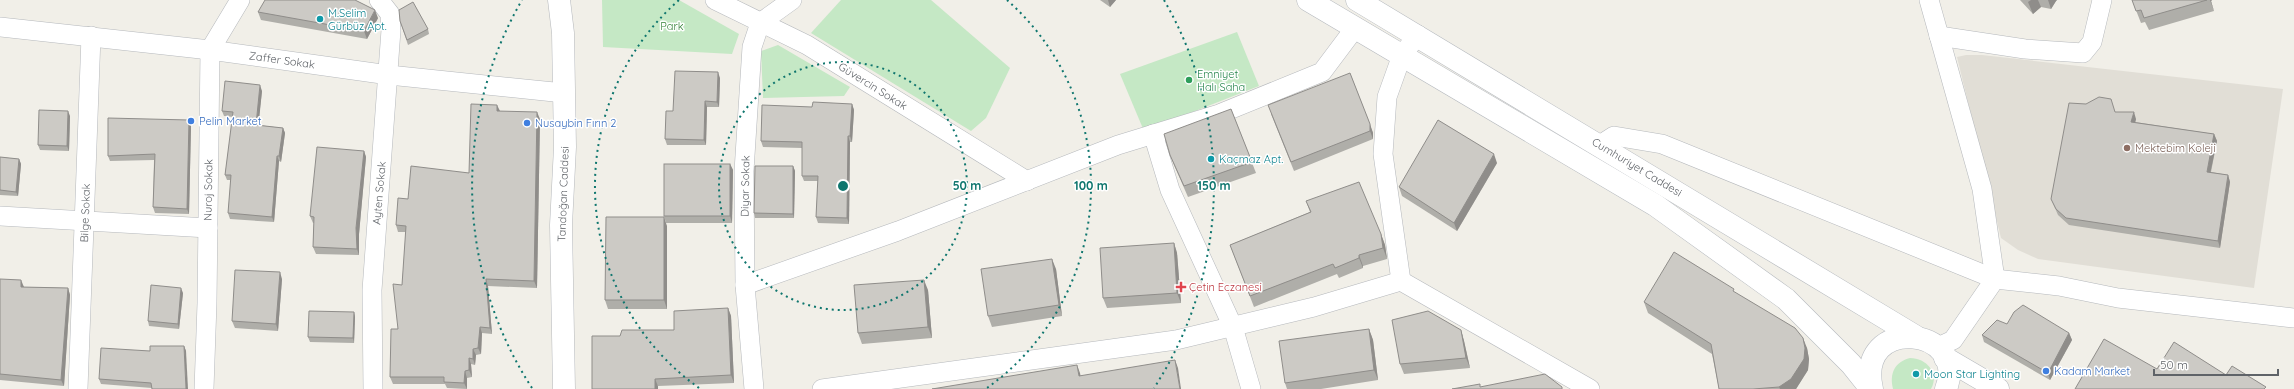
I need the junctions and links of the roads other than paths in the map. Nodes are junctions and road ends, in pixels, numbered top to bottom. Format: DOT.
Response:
graph roads {
  1 [pos="240,0"];
  2 [pos="379,0"];
  3 [pos="559,0"];
  4 [pos="715,0"];
  5 [pos="792,0"];
  6 [pos="1308,0"];
  7 [pos="1357,0"];
  8 [pos="1929,0"];
  9 [pos="2102,0"];
  10 [pos="760,23"];
  11 [pos="0,27"];
  12 [pos="1355,28"];
  13 [pos="1418,35"];
  14 [pos="91,36"];
  15 [pos="1939,36"];
  16 [pos="210,50"];
  17 [pos="1402,55"];
  18 [pos="389,75"];
  19 [pos="564,93"];
  20 [pos="1153,134"];
  21 [pos="1600,145"];
  22 [pos="1027,181"];
  23 [pos="0,216"];
  24 [pos="85,220"];
  25 [pos="208,228"];
  26 [pos="1995,279"];
  27 [pos="1400,280"];
  28 [pos="745,285"];
  29 [pos="2294,318"];
  30 [pos="1233,328"];
  31 [pos="1915,336"];
  32 [pos="1941,352"];
  33 [pos="843,388"];
  34 [pos="78,389"];
  35 [pos="204,389"];
  36 [pos="373,389"];
  37 [pos="564,389"];
  38 [pos="754,389"];
  39 [pos="822,389"];
  40 [pos="1251,389"];
  41 [pos="1590,389"];
  42 [pos="1871,389"];
  43 [pos="1946,389"];
  44 [pos="1998,389"];
  1 -- 16 [label="street"];
  2 -- 18 [label="street, Ayten Sokak"];
  3 -- 19 [label="main road, Tandoğan Caddesi"];
  4 -- 10 [label="street, Güvercin Sokak"];
  5 -- 10 [label="street"];
  6 -- 12 [label="main road"];
  7 -- 13 [label="main road, Cumhuriyet Caddesi"];
  8 -- 15 [label="street"];
  9 -- 15 [label="street"];
  10 -- 22 [label="street, Güvercin Sokak"];
  10 -- 28 [label="street, Diyar Sokak"];
  11 -- 14 [label="street, Zaffer Sokak"];
  12 -- 17 [label="main road"];
  12 -- 20 [label="street"];
  13 -- 17 [label="street"];
  13 -- 21 [label="main road, Cumhuriyet Caddesi"];
  14 -- 16 [label="street, Zaffer Sokak"];
  14 -- 24 [label="street, Bilge Sokak"];
  15 -- 26 [label="street"];
  16 -- 18 [label="street, Zaffer Sokak"];
  16 -- 25 [label="street, Nuroj Sokak"];
  17 -- 27 [label="street"];
  17 -- 42 [label="main road"];
  18 -- 19 [label="street, Zaffer Sokak"];
  18 -- 36 [label="street, Ayten Sokak"];
  19 -- 37 [label="main road, Tandoğan Caddesi"];
  20 -- 22 [label="street"];
  20 -- 30 [label="street"];
  21 -- 26 [label="street"];
  21 -- 31 [label="main road, Cumhuriyet Caddesi"];
  22 -- 28 [label="street"];
  23 -- 24 [label="street"];
  24 -- 25 [label="street"];
  24 -- 34 [label="street, Bilge Sokak"];
  25 -- 35 [label="street, Nuroj Sokak"];
  26 -- 29 [label="street"];
  26 -- 32 [label="street"];
  27 -- 30 [label="street"];
  27 -- 41 [label="street"];
  28 -- 38 [label="street, Diyar Sokak"];
  30 -- 33 [label="street"];
  30 -- 40 [label="street"];
  31 -- 32 [label="main road, Cumhuriyet Caddesi"];
  31 -- 42 [label="main road"];
  32 -- 43 [label="main road"];
  32 -- 44 [label="main road"];
  33 -- 39 [label="street"];
}
